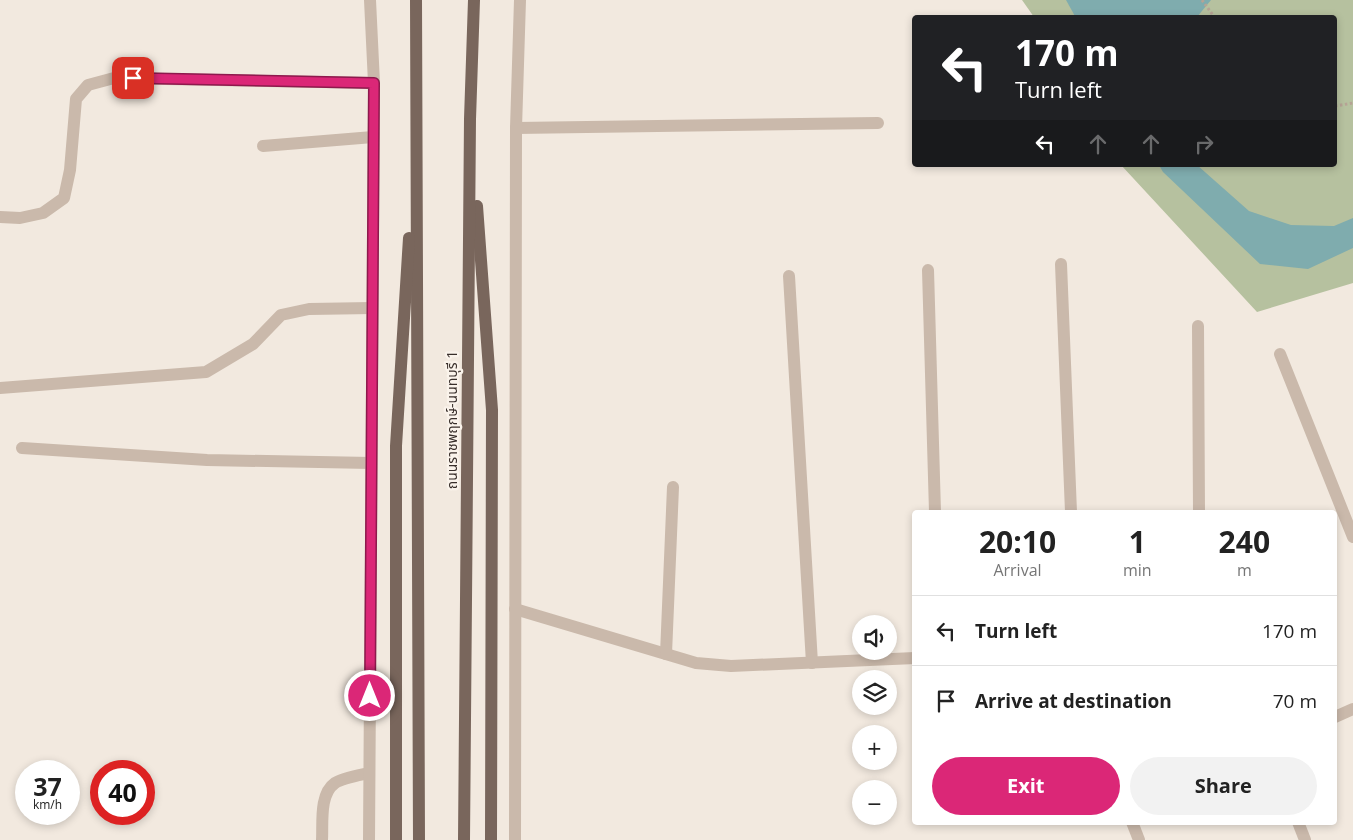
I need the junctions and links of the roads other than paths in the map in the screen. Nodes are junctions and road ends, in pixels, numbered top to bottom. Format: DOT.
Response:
graph roads {
  1 [pos="370,0"];
  2 [pos="416,0"];
  3 [pos="474,0"];
  4 [pos="520,0"];
  5 [pos="374,83"];
  6 [pos="470,119"];
  7 [pos="417,122"];
  8 [pos="878,123"];
  9 [pos="516,128"];
  10 [pos="373,137"];
  11 [pos="263,146"];
  12 [pos="0,217"];
  13 [pos="1061,264"];
  14 [pos="928,270"];
  15 [pos="789,276"];
  16 [pos="372,308"];
  17 [pos="1198,326"];
  18 [pos="1280,354"];
  19 [pos="0,388"];
  20 [pos="22,448"];
  21 [pos="371,463"];
  22 [pos="673,487"];
  23 [pos="935,510"];
  24 [pos="1071,510"];
  25 [pos="1199,510"];
  26 [pos="1353,536"];
  27 [pos="515,609"];
  28 [pos="666,654"];
  29 [pos="912,658"];
  30 [pos="812,663"];
  31 [pos="1353,709"];
  32 [pos="1337,716"];
  33 [pos="369,773"];
  34 [pos="1133,825"];
  35 [pos="1299,825"];
  36 [pos="322,840"];
  37 [pos="369,840"];
  38 [pos="396,840"];
  39 [pos="419,840"];
  40 [pos="464,840"];
  41 [pos="491,840"];
  42 [pos="515,840"];
  43 [pos="1139,840"];
  44 [pos="1305,840"];
  1 -- 5 [label="street"];
  2 -- 7 [label="main road"];
  3 -- 6 [label="main road, ถนนราชพฤกษ์-นนทบุรี 1"];
  4 -- 9 [label="street"];
  5 -- 10 [label="street"];
  5 -- 12 [label="street"];
  6 -- 40 [label="main road, ถนนราชพฤกษ์-นนทบุรี 1"];
  6 -- 41 [label="main road"];
  7 -- 38 [label="main road"];
  7 -- 39 [label="main road"];
  8 -- 9 [label="street"];
  9 -- 27 [label="street"];
  10 -- 11 [label="street"];
  10 -- 16 [label="street"];
  13 -- 24 [label="street"];
  14 -- 23 [label="street"];
  15 -- 30 [label="street"];
  16 -- 19 [label="street"];
  16 -- 21 [label="street"];
  17 -- 25 [label="street"];
  18 -- 26 [label="street"];
  20 -- 21 [label="street"];
  21 -- 33 [label="street"];
  22 -- 28 [label="street"];
  27 -- 28 [label="street"];
  27 -- 42 [label="street"];
  28 -- 30 [label="street"];
  29 -- 30 [label="street"];
  31 -- 32 [label="street"];
  33 -- 36 [label="street"];
  33 -- 37 [label="street"];
  34 -- 43 [label="street"];
  35 -- 44 [label="street"];
}
